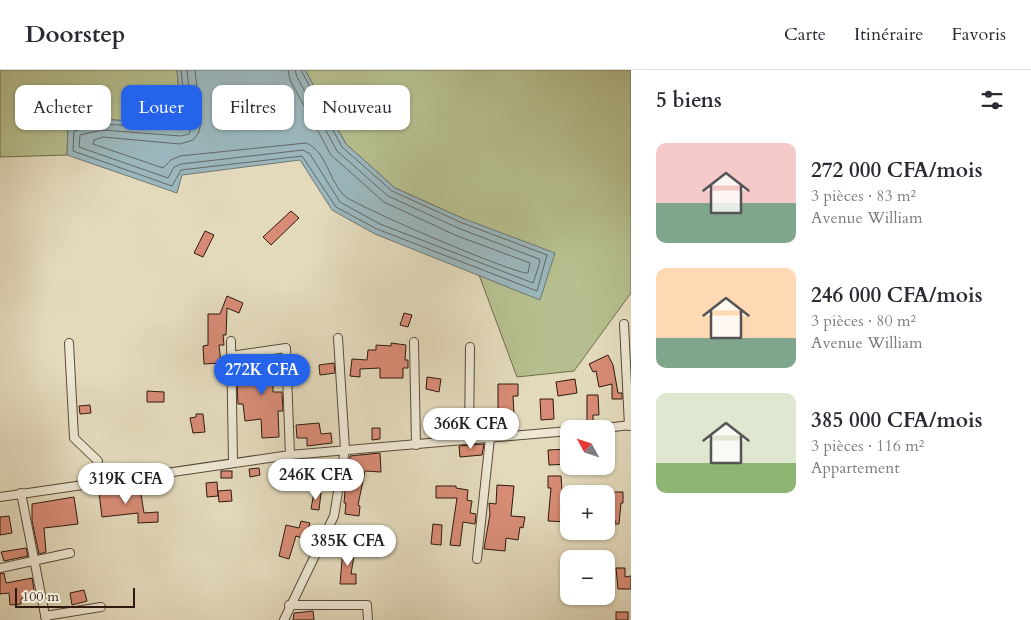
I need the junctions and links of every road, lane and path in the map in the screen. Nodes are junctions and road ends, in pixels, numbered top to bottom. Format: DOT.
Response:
graph roads {
  1 [pos="624,324"];
  2 [pos="338,338"];
  3 [pos="231,341"];
  4 [pos="414,342"];
  5 [pos="69,343"];
  6 [pos="470,347"];
  7 [pos="231,356"];
  8 [pos="630,426"];
  9 [pos="615,427"];
  10 [pos="560,432"];
  11 [pos="490,438"];
  12 [pos="468,439"];
  13 [pos="416,445"];
  14 [pos="345,449"];
  15 [pos="290,455"];
  16 [pos="233,462"];
  17 [pos="133,478"];
  18 [pos="20,493"];
  19 [pos="0,497"];
  20 [pos="70,553"];
  21 [pos="477,559"];
  22 [pos="32,560"];
  23 [pos="0,568"];
  24 [pos="289,605"];
  25 [pos="101,607"];
  26 [pos="46,618"];
  27 [pos="284,620"];
  28 [pos="368,620"];
  1 -- 8 [label="street"];
  2 -- 14 [label="street"];
  3 -- 7 [label="street"];
  4 -- 13 [label="street"];
  5 -- 17 [label="street"];
  6 -- 12 [label="street"];
  7 -- 15 [label="street"];
  7 -- 16 [label="street"];
  8 -- 9 [label="street"];
  10 -- 11 [label="street"];
  11 -- 12 [label="street"];
  11 -- 21 [label="street"];
  12 -- 13 [label="street"];
  13 -- 14 [label="street"];
  14 -- 15 [label="street"];
  14 -- 24 [label="street"];
  15 -- 16 [label="street"];
  16 -- 17 [label="street"];
  17 -- 18 [label="street"];
  18 -- 19 [label="street"];
  18 -- 22 [label="street"];
  20 -- 22 [label="street"];
  22 -- 23 [label="street"];
  22 -- 26 [label="street"];
  24 -- 27 [label="street"];
  24 -- 28 [label="street"];
  25 -- 26 [label="street"];
}
